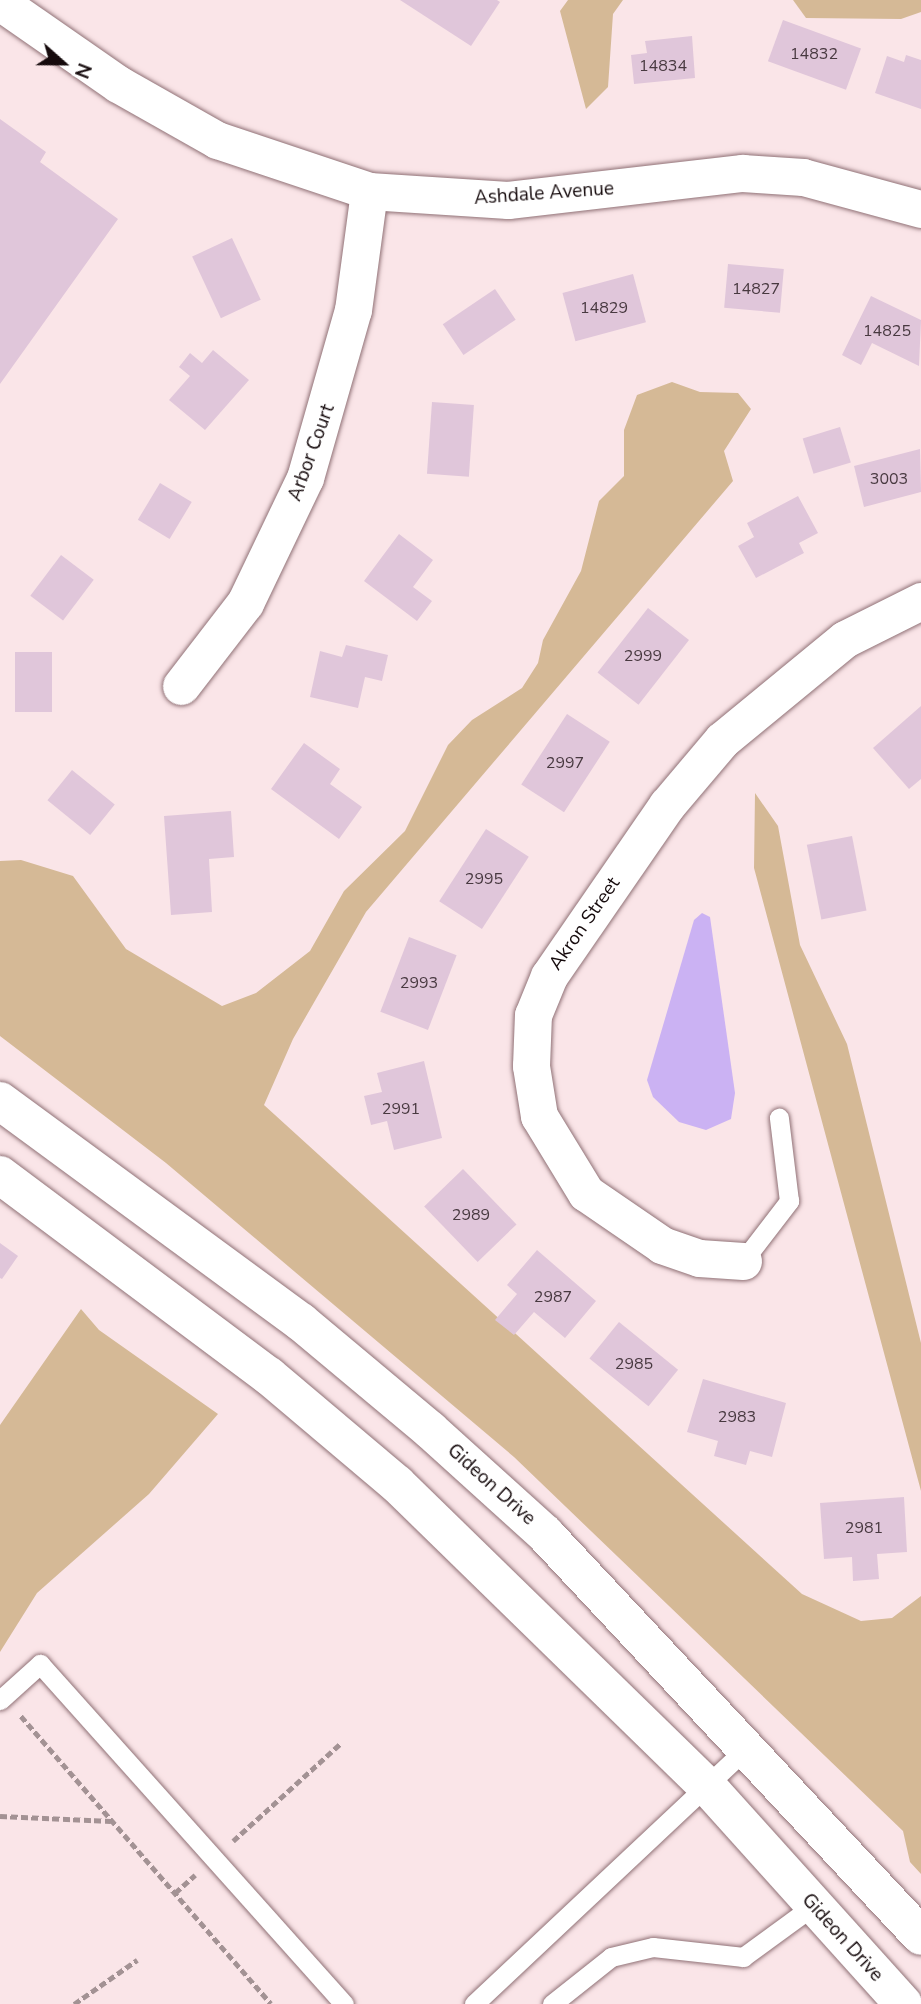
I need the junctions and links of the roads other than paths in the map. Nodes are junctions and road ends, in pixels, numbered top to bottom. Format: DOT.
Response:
graph roads {
  1 [pos="0,2"];
  2 [pos="369,191"];
  3 [pos="921,209"];
  4 [pos="921,601"];
  5 [pos="181,685"];
  6 [pos="0,1101"];
  7 [pos="779,1118"];
  8 [pos="0,1175"];
  9 [pos="743,1261"];
  10 [pos="2,1698"];
  11 [pos="746,1749"];
  12 [pos="707,1786"];
  13 [pos="813,1906"];
  14 [pos="921,1936"];
  15 [pos="344,2004"];
  16 [pos="474,2004"];
  17 [pos="552,2004"];
  18 [pos="903,2004"];
  1 -- 2 [label="street, Ashdale Avenue"];
  2 -- 3 [label="street, Ashdale Avenue"];
  2 -- 5 [label="street, Arbor Court"];
  4 -- 9 [label="street, Akron Street"];
  6 -- 11 [label="main road, Gideon Drive"];
  7 -- 9 [label="lane"];
  8 -- 12 [label="main road, Gideon Drive"];
  10 -- 15 [label="lane"];
  11 -- 12 [label="lane"];
  11 -- 14 [label="main road, Gideon Drive"];
  12 -- 13 [label="main road, Gideon Drive"];
  12 -- 16 [label="lane"];
  13 -- 17 [label="lane"];
  13 -- 18 [label="main road, Gideon Drive"];
}
